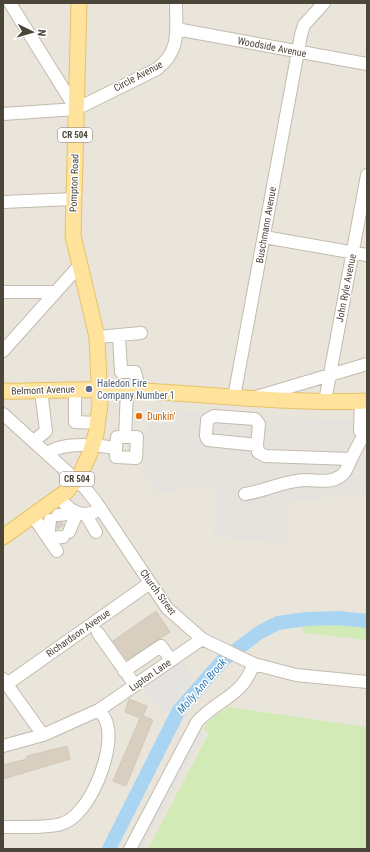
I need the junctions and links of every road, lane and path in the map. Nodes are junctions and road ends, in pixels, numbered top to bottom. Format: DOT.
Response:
graph roads {
  1 [pos="10,3"];
  2 [pos="80,3"];
  3 [pos="176,3"];
  4 [pos="324,3"];
  5 [pos="176,29"];
  6 [pos="298,52"];
  7 [pos="367,64"];
  8 [pos="76,108"];
  9 [pos="3,114"];
  10 [pos="367,175"];
  11 [pos="73,199"];
  12 [pos="3,202"];
  13 [pos="264,237"];
  14 [pos="353,253"];
  15 [pos="367,255"];
  16 [pos="79,266"];
  17 [pos="58,289"];
  18 [pos="3,292"];
  19 [pos="141,333"];
  20 [pos="119,335"];
  21 [pos="97,337"];
  22 [pos="3,351"];
  23 [pos="367,364"];
  24 [pos="330,375"];
  25 [pos="133,386"];
  26 [pos="75,389"];
  27 [pos="100,389"];
  28 [pos="41,390"];
  29 [pos="3,391"];
  30 [pos="234,397"];
  31 [pos="251,398"];
  32 [pos="364,401"];
  33 [pos="325,402"];
  34 [pos="3,414"];
  35 [pos="98,423"];
  36 [pos="365,435"];
  37 [pos="126,437"];
  38 [pos="34,441"];
  39 [pos="93,444"];
  40 [pos="257,445"];
  41 [pos="116,448"];
  42 [pos="48,453"];
  43 [pos="352,459"];
  44 [pos="77,480"];
  45 [pos="245,494"];
  46 [pos="59,497"];
  47 [pos="101,509"];
  48 [pos="82,514"];
  49 [pos="33,516"];
  50 [pos="60,526"];
  51 [pos="96,532"];
  52 [pos="3,537"];
  53 [pos="48,538"];
  54 [pos="57,551"];
  55 [pos="150,583"];
  56 [pos="98,633"];
  57 [pos="202,639"];
  58 [pos="171,660"];
  59 [pos="250,663"];
  60 [pos="124,671"];
  61 [pos="367,682"];
  62 [pos="135,686"];
  63 [pos="6,689"];
  64 [pos="99,710"];
  65 [pos="43,735"];
  66 [pos="3,746"];
  67 [pos="3,827"];
  68 [pos="130,849"];
  1 -- 8 [label="street"];
  2 -- 8 [label="main road, Pompton Road / CR 504"];
  3 -- 5 [label="street, Circle Avenue"];
  4 -- 6 [label="street, Buschmann Avenue"];
  5 -- 6 [label="street, Woodside Avenue"];
  5 -- 8 [label="street, Circle Avenue"];
  6 -- 7 [label="street, Woodside Avenue"];
  6 -- 13 [label="street, Buschmann Avenue"];
  8 -- 9 [label="street"];
  8 -- 11 [label="main road, Pompton Road / CR 504"];
  10 -- 14 [label="street, John Ryle Avenue"];
  11 -- 12 [label="street"];
  11 -- 16 [label="main road, Pompton Road / CR 504"];
  13 -- 14 [label="street"];
  13 -- 30 [label="street, Buschmann Avenue"];
  14 -- 15 [label="street"];
  14 -- 24 [label="street, John Ryle Avenue"];
  16 -- 17 [label="street"];
  16 -- 21 [label="main road, CR 504"];
  17 -- 18 [label="street"];
  17 -- 22 [label="street"];
  19 -- 20 [label="street"];
  20 -- 21 [label="street"];
  20 -- 25 [label="street"];
  21 -- 27 [label="main road, CR 504"];
  23 -- 24 [label="street, Belmont Avenue"];
  24 -- 31 [label="street, Belmont Avenue"];
  24 -- 33 [label="street, John Ryle Avenue"];
  25 -- 27 [label="main road, Belmont Avenue"];
  25 -- 30 [label="main road, Belmont Avenue"];
  25 -- 37 [label="street"];
  26 -- 27 [label="main road, Belmont Avenue"];
  26 -- 28 [label="main road, Belmont Avenue"];
  26 -- 35 [label="street"];
  27 -- 35 [label="main road, CR 504"];
  28 -- 29 [label="main road, Belmont Avenue"];
  28 -- 38 [label="street"];
  30 -- 31 [label="main road, Belmont Avenue"];
  31 -- 33 [label="main road, Belmont Avenue"];
  32 -- 33 [label="main road, Belmont Avenue"];
  32 -- 36 [label="street"];
  34 -- 38 [label="street, Church Street"];
  35 -- 39 [label="main road, CR 504"];
  36 -- 43 [label="street"];
  37 -- 41 [label="street"];
  37 -- 41 [label="street"];
  38 -- 42 [label="street, Church Street"];
  39 -- 41 [label="street"];
  39 -- 42 [label="street"];
  39 -- 44 [label="main road, CR 504"];
  40 -- 43 [label="street"];
  42 -- 44 [label="street, Church Street"];
  43 -- 45 [label="street"];
  44 -- 46 [label="main road, CR 504"];
  44 -- 47 [label="street, Church Street"];
  46 -- 48 [label="street"];
  46 -- 49 [label="main road, CR 504"];
  47 -- 48 [label="street"];
  47 -- 55 [label="street, Church Street"];
  48 -- 50 [label="street"];
  48 -- 50 [label="street"];
  48 -- 51 [label="street"];
  49 -- 52 [label="main road, CR 504"];
  49 -- 53 [label="street"];
  50 -- 53 [label="street"];
  50 -- 53 [label="street"];
  53 -- 54 [label="street"];
  55 -- 57 [label="street, Church Street"];
  55 -- 63 [label="street, Richardson Avenue"];
  56 -- 60 [label="street"];
  57 -- 58 [label="street, Lupton Lane"];
  57 -- 59 [label="street, Church Street"];
  58 -- 60 [label="street"];
  58 -- 62 [label="street, Lupton Lane"];
  59 -- 61 [label="street, Church Street"];
  59 -- 68 [label="street"];
  60 -- 62 [label="street"];
  62 -- 64 [label="street, Lupton Lane"];
  63 -- 65 [label="street"];
  64 -- 65 [label="street, Lupton Lane"];
  64 -- 67 [label="street"];
  65 -- 66 [label="street, Lupton Lane"];
}
